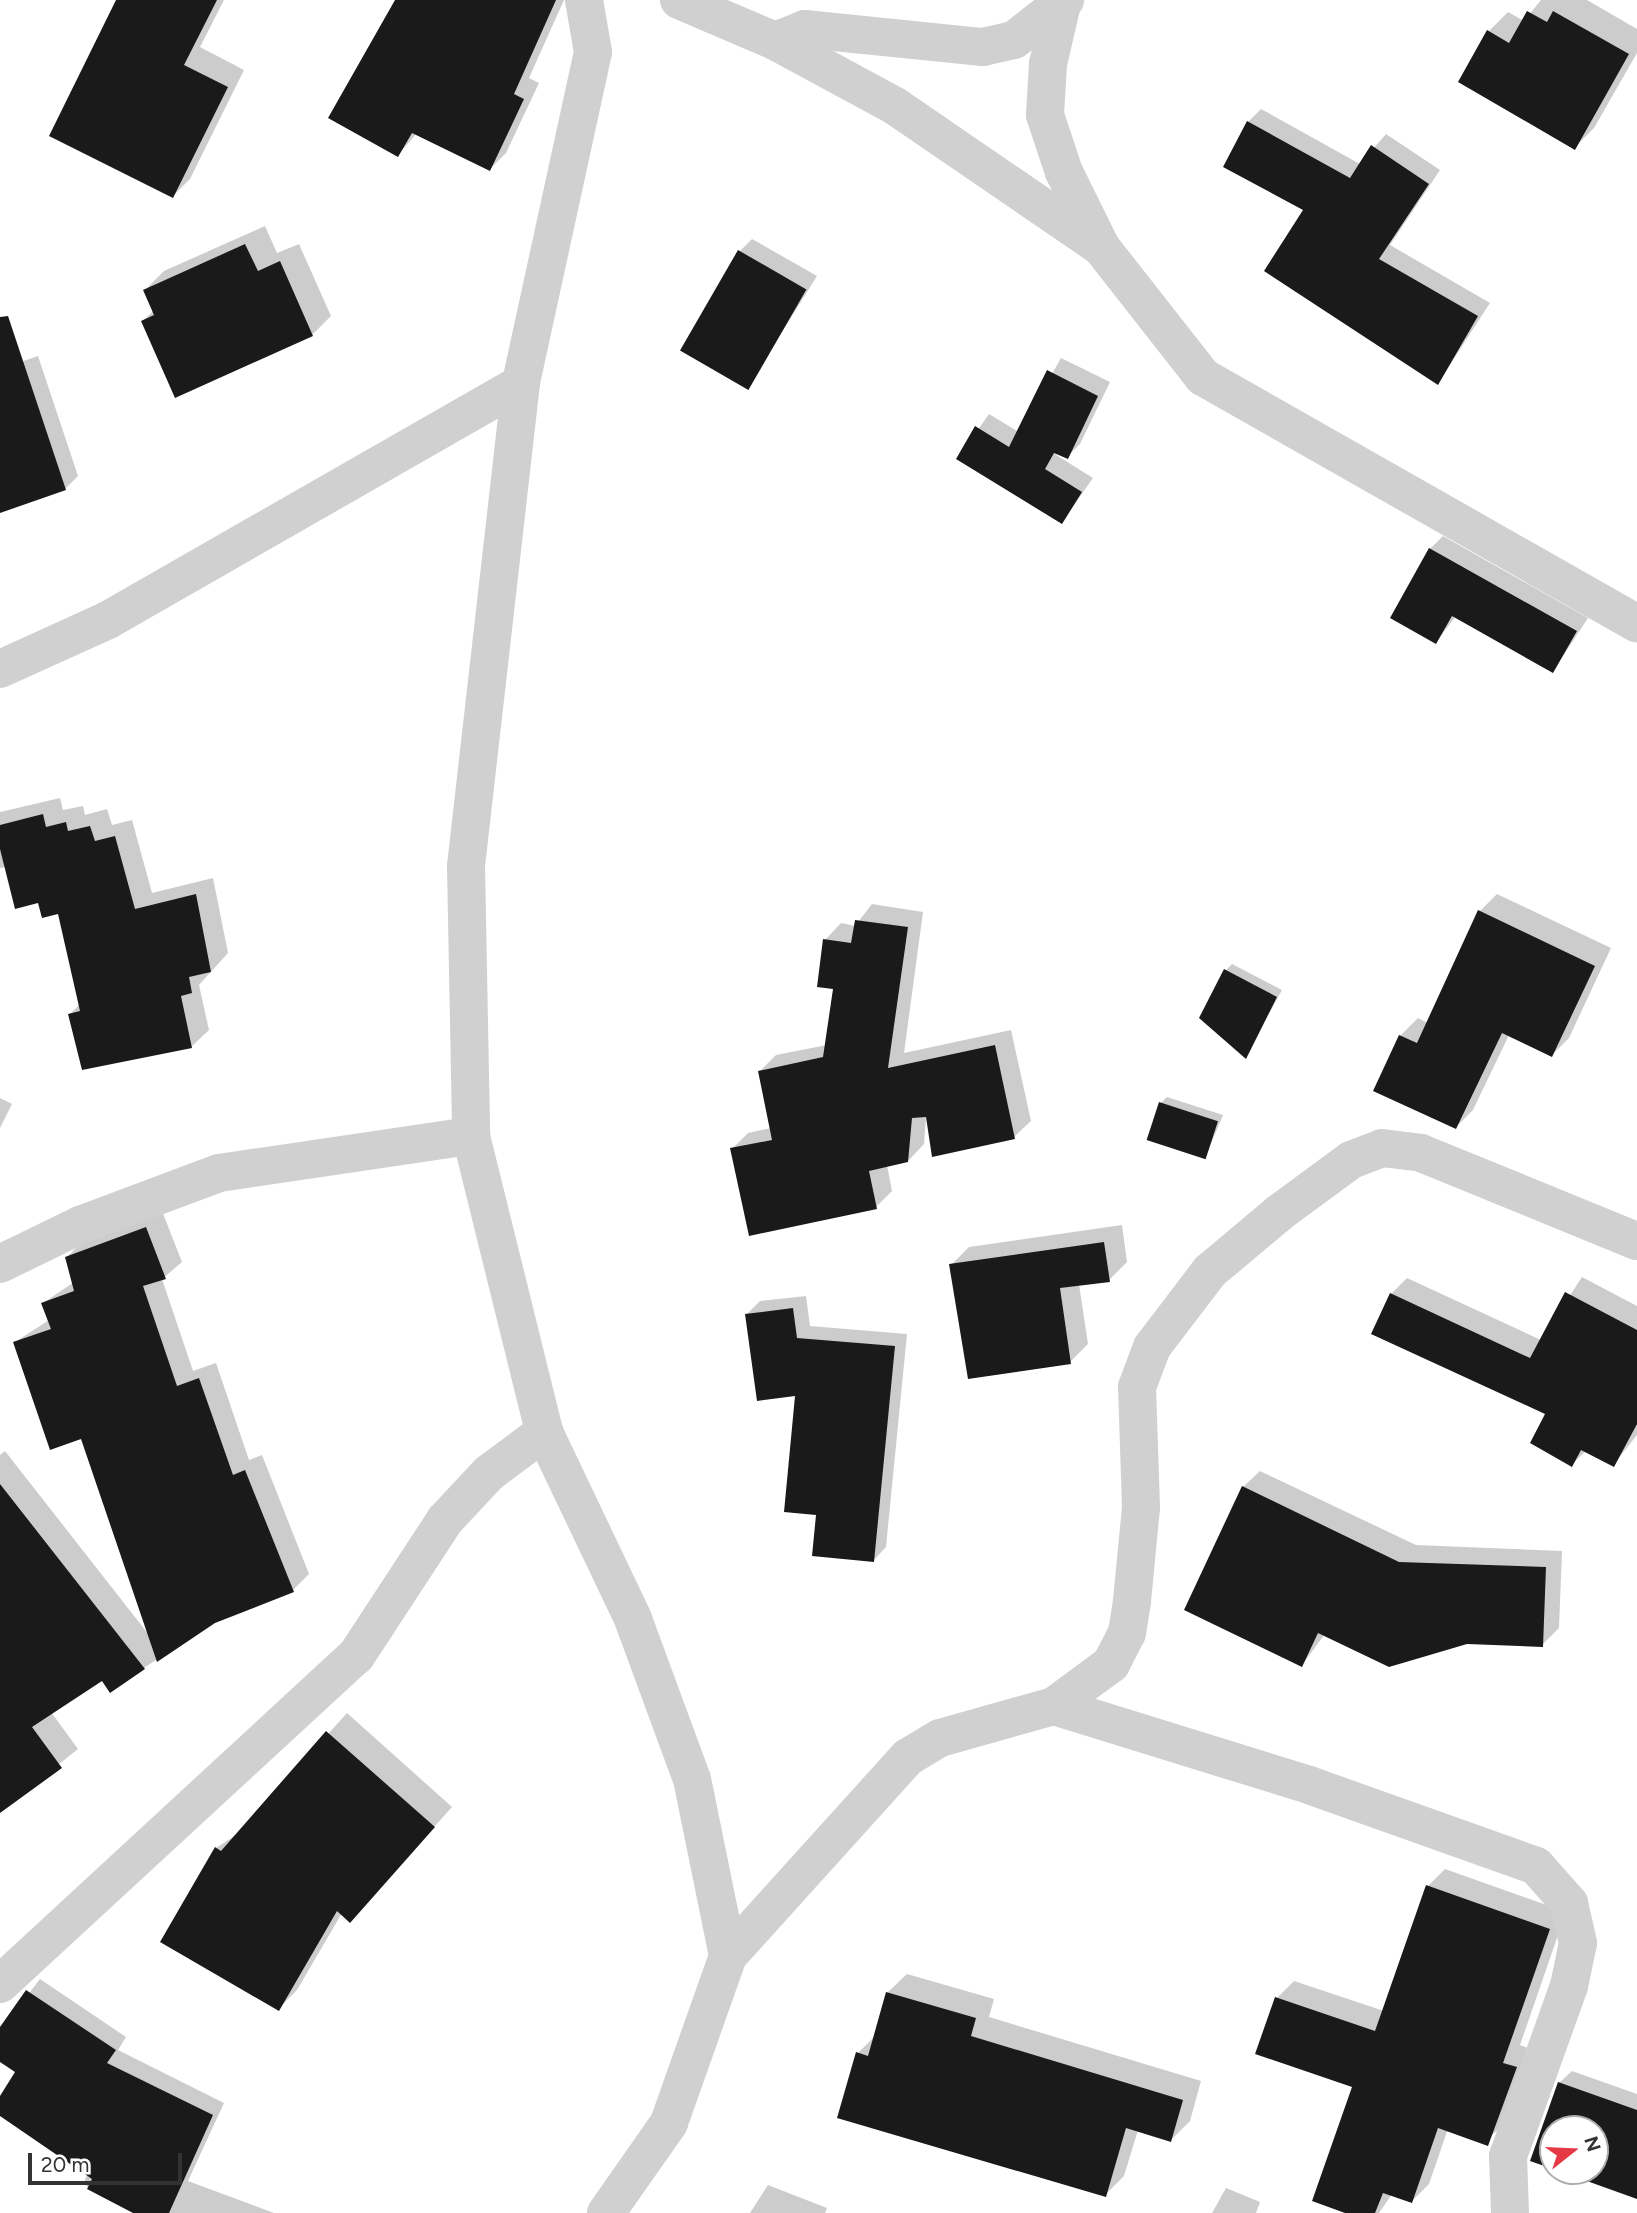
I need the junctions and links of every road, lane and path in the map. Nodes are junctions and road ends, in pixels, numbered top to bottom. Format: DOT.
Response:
graph roads {
  1 [pos="583,0"];
  2 [pos="679,0"];
  3 [pos="1063,4"];
  4 [pos="775,41"];
  5 [pos="1101,247"];
  6 [pos="521,383"];
  7 [pos="1637,624"];
  8 [pos="0,669"];
  9 [pos="471,1136"];
  10 [pos="1637,1241"];
  11 [pos="0,1264"];
  12 [pos="544,1432"];
  13 [pos="1054,1706"];
  14 [pos="728,1956"];
  15 [pos="0,1984"];
  16 [pos="606,2213"];
  17 [pos="1510,2213"];
  1 -- 6 [label="street"];
  2 -- 4 [label="street"];
  3 -- 4 [label="street"];
  3 -- 5 [label="street"];
  4 -- 5 [label="street"];
  5 -- 7 [label="street"];
  6 -- 8 [label="street"];
  6 -- 9 [label="street"];
  9 -- 11 [label="street"];
  9 -- 12 [label="street"];
  10 -- 13 [label="street"];
  12 -- 14 [label="street"];
  12 -- 15 [label="street"];
  13 -- 14 [label="street"];
  13 -- 17 [label="street"];
  14 -- 16 [label="street"];
}
